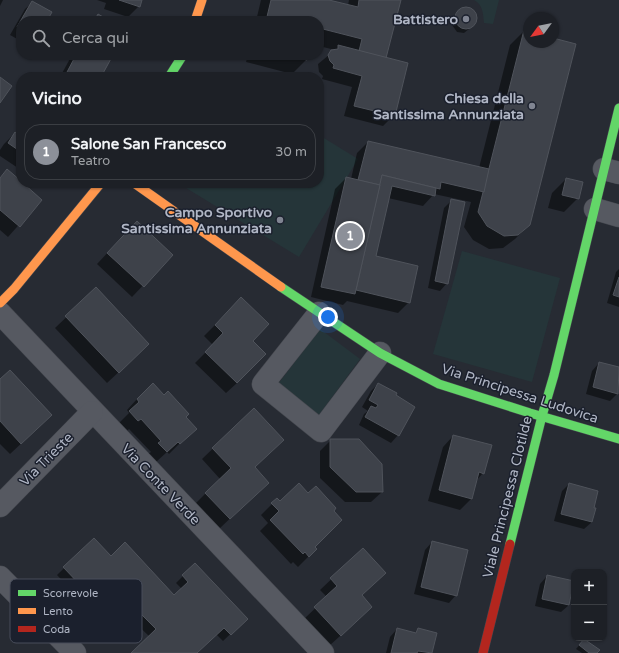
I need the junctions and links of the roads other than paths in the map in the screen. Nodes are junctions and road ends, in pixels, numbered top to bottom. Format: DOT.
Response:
graph roads {
  1 [pos="202,0"];
  2 [pos="197,16"];
  3 [pos="180,60"];
  4 [pos="173,72"];
  5 [pos="619,108"];
  6 [pos="612,171"];
  7 [pos="98,188"];
  8 [pos="141,188"];
  9 [pos="595,209"];
  10 [pos="619,216"];
  11 [pos="0,303"];
  12 [pos="0,313"];
  13 [pos="319,313"];
  14 [pos="380,354"];
  15 [pos="92,412"];
  16 [pos="542,416"];
  17 [pos="619,439"];
  18 [pos="0,506"];
  19 [pos="0,577"];
  20 [pos="10,587"];
  21 [pos="65,643"];
  22 [pos="75,653"];
  23 [pos="323,653"];
  24 [pos="483,653"];
  1 -- 2 [label="street"];
  3 -- 4 [label="street"];
  5 -- 6 [label="street, Viale Principessa Clotilde"];
  6 -- 9 [label="street, Viale Principessa Clotilde"];
  7 -- 11 [label="street"];
  8 -- 13 [label="street, Via Principessa Ludovica"];
  9 -- 10 [label="street"];
  9 -- 16 [label="street, Viale Principessa Clotilde"];
  12 -- 15 [label="street, Via Conte Verde"];
  13 -- 14 [label="street, Via Principessa Ludovica"];
  13 -- 14 [label="street"];
  14 -- 16 [label="street, Via Principessa Ludovica"];
  15 -- 18 [label="street, Via Trieste"];
  15 -- 23 [label="street, Via Conte Verde"];
  16 -- 17 [label="street, Via Principessa Ludovica"];
  16 -- 24 [label="street, Viale Principessa Clotilde"];
  19 -- 20 [label="street"];
  21 -- 22 [label="street"];
}
